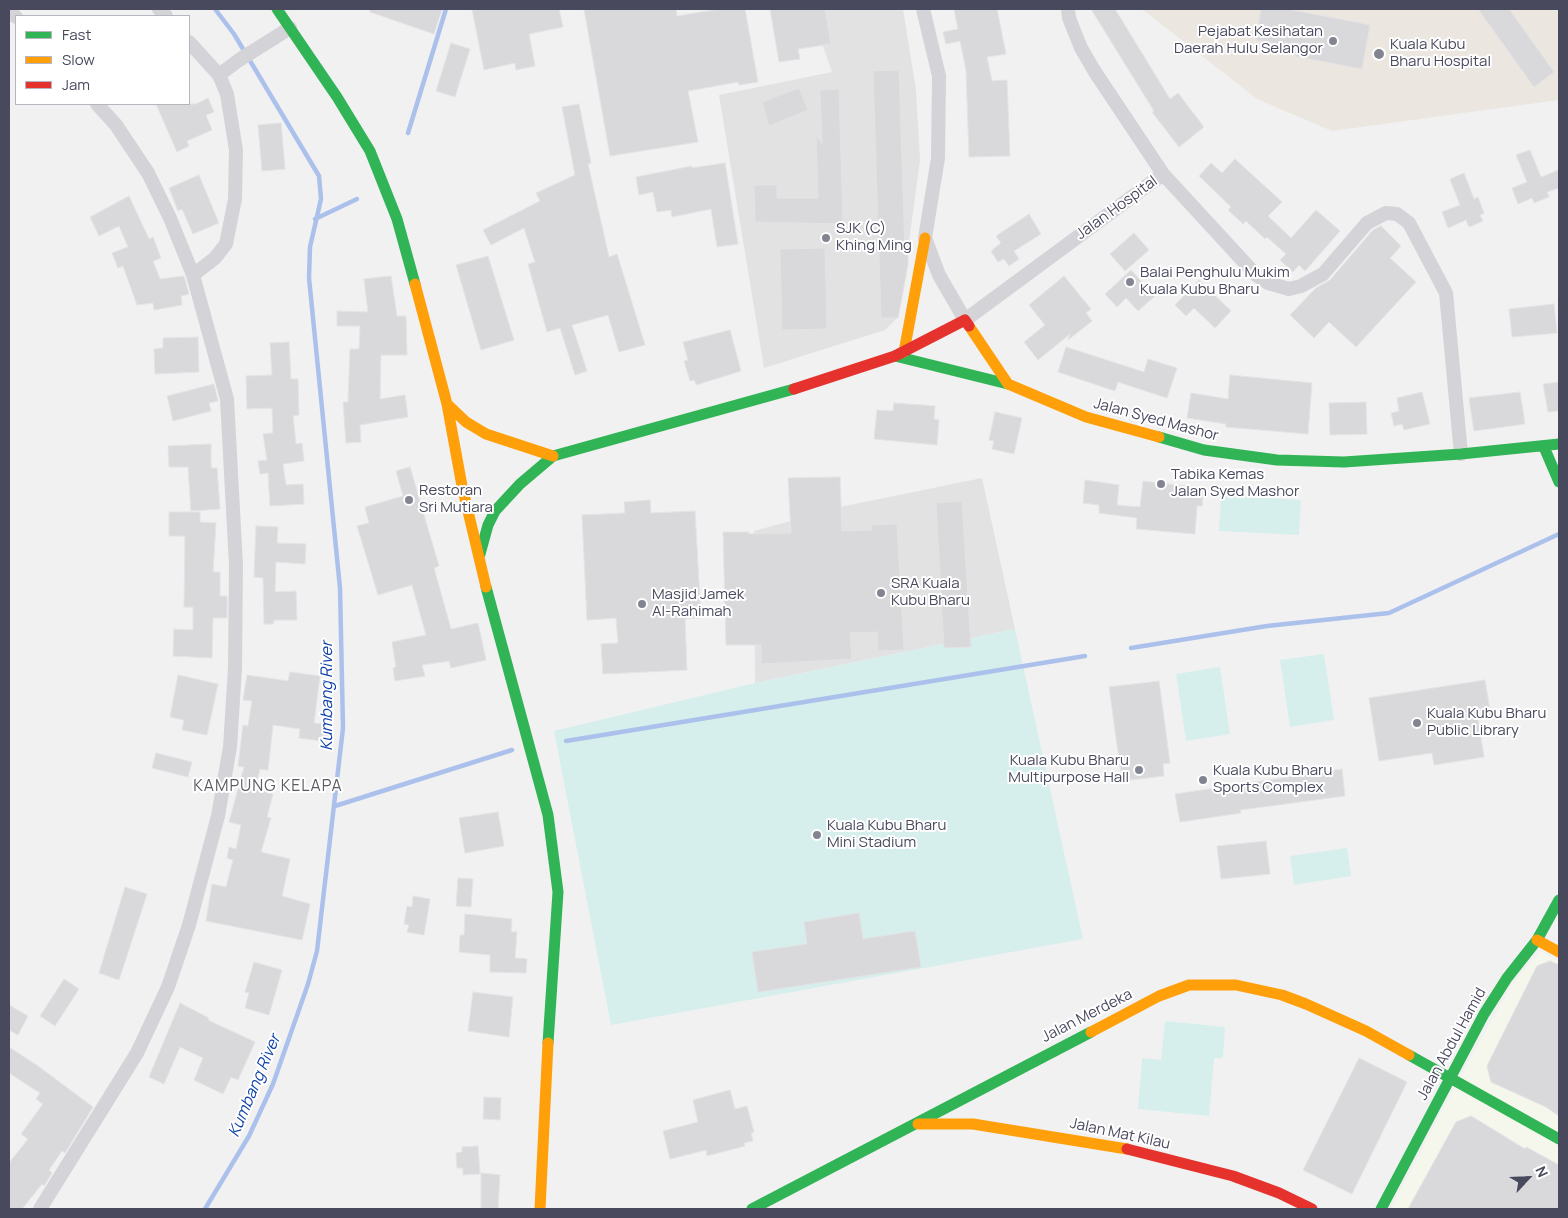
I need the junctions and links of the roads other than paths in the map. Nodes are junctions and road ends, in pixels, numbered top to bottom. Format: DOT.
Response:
graph roads {
  1 [pos="277,9"];
  2 [pos="923,9"];
  3 [pos="1068,9"];
  4 [pos="290,28"];
  5 [pos="190,43"];
  6 [pos="219,75"];
  7 [pos="98,105"];
  8 [pos="1163,174"];
  9 [pos="925,238"];
  10 [pos="193,275"];
  11 [pos="965,320"];
  12 [pos="899,354"];
  13 [pos="1008,384"];
  14 [pos="447,404"];
  15 [pos="1559,444"];
  16 [pos="1544,447"];
  17 [pos="1461,454"];
  18 [pos="553,456"];
  19 [pos="1559,482"];
  20 [pos="479,558"];
  21 [pos="1559,900"];
  22 [pos="1538,940"];
  23 [pos="1559,952"];
  24 [pos="1449,1077"];
  25 [pos="965,1112"];
  26 [pos="914,1124"];
  27 [pos="1559,1139"];
  28 [pos="40,1209"];
  29 [pos="540,1209"];
  30 [pos="752,1209"];
  31 [pos="1312,1209"];
  32 [pos="1381,1209"];
  1 -- 4 [label="street"];
  2 -- 9 [label="street"];
  3 -- 8 [label="street, Jalan Hospital"];
  4 -- 6 [label="street"];
  4 -- 14 [label="street"];
  5 -- 6 [label="street"];
  6 -- 10 [label="street"];
  7 -- 10 [label="street"];
  8 -- 11 [label="street, Jalan Hospital"];
  8 -- 17 [label="street"];
  9 -- 11 [label="street"];
  9 -- 12 [label="street"];
  10 -- 28 [label="street"];
  11 -- 12 [label="street"];
  11 -- 13 [label="street"];
  12 -- 13 [label="street, Jalan Syed Mashor"];
  12 -- 18 [label="street"];
  13 -- 17 [label="street, Jalan Syed Mashor"];
  14 -- 18 [label="street"];
  14 -- 20 [label="street"];
  15 -- 16 [label="street, Jalan Syed Mashor"];
  16 -- 17 [label="street, Jalan Syed Mashor"];
  16 -- 19 [label="street"];
  18 -- 20 [label="street"];
  20 -- 29 [label="street"];
  21 -- 22 [label="street, Jalan Abdul Hamid"];
  22 -- 23 [label="street"];
  22 -- 24 [label="street, Jalan Abdul Hamid"];
  24 -- 25 [label="street, Jalan Merdeka"];
  24 -- 27 [label="street, Jalan Merdeka"];
  24 -- 32 [label="street, Jalan Abdul Hamid"];
  25 -- 26 [label="street, Jalan Merdeka"];
  25 -- 26 [label="street, Jalan Mat Kilau"];
  25 -- 31 [label="street, Jalan Mat Kilau"];
  26 -- 30 [label="street, Jalan Merdeka"];
}
